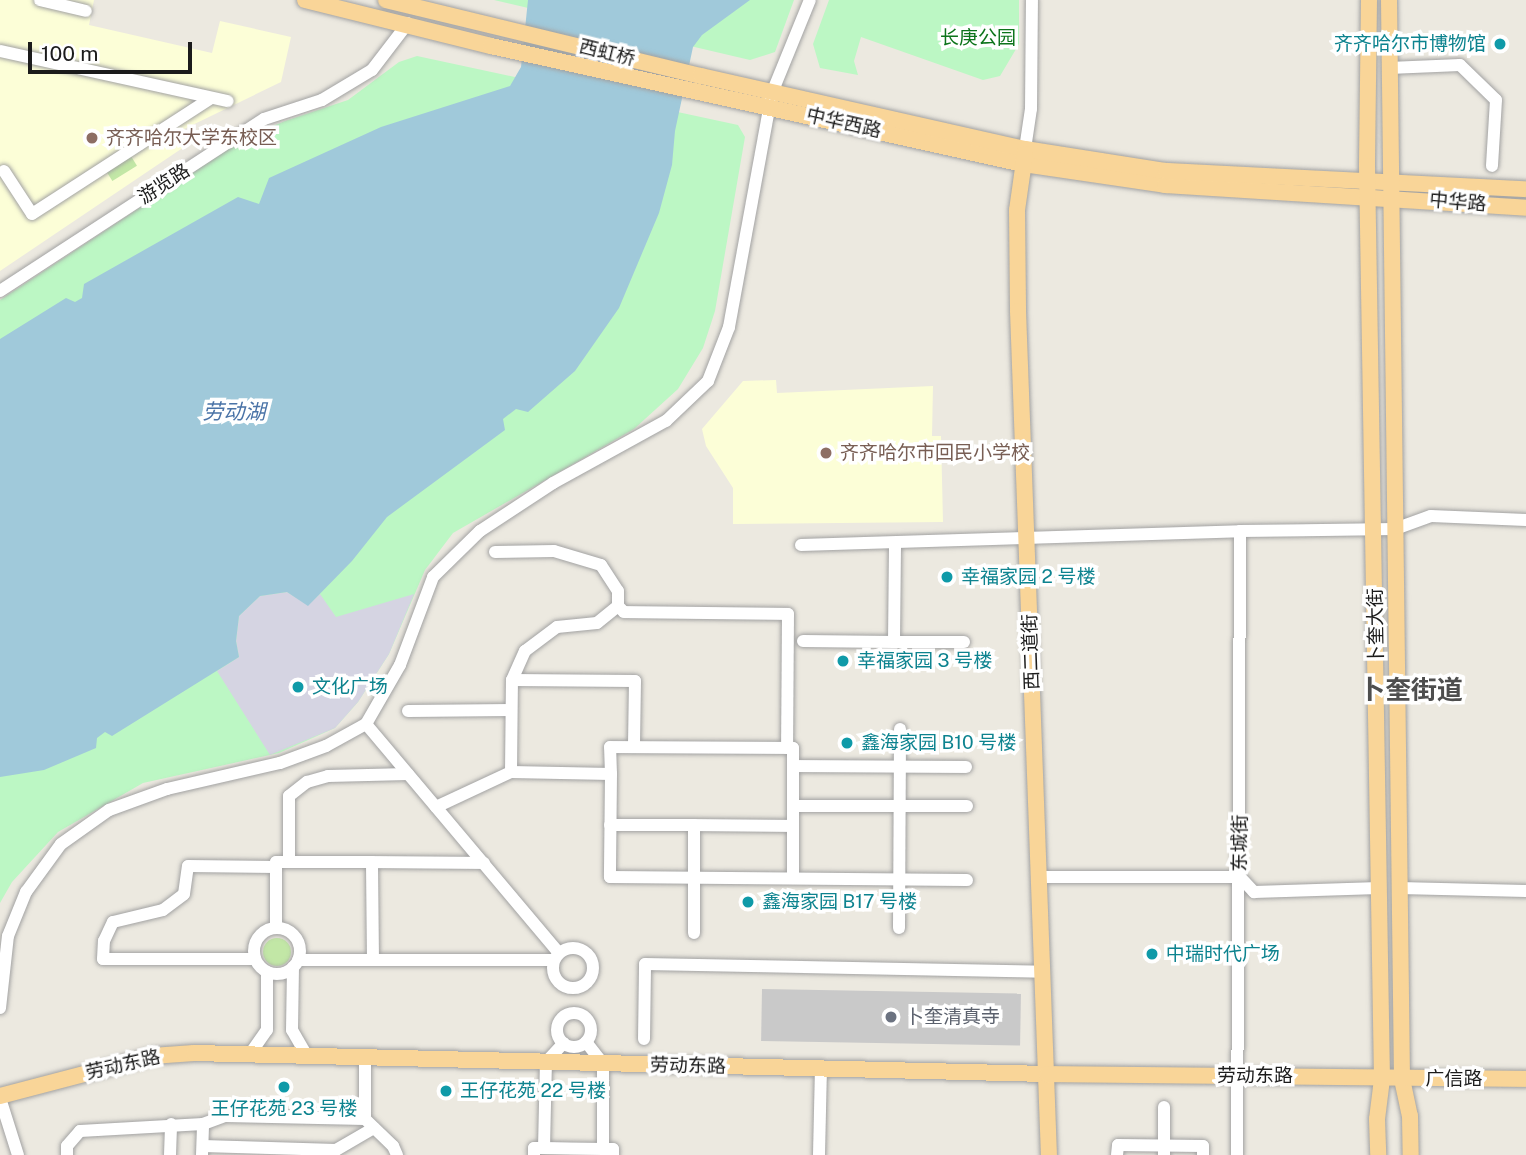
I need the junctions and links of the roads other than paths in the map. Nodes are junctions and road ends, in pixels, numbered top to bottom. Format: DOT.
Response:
graph roads {
  1 [pos="40,0"];
  2 [pos="305,0"];
  3 [pos="386,0"];
  4 [pos="810,0"];
  5 [pos="1032,0"];
  6 [pos="1369,0"];
  7 [pos="1389,0"];
  8 [pos="410,3"];
  9 [pos="86,10"];
  10 [pos="408,23"];
  11 [pos="0,51"];
  12 [pos="1389,68"];
  13 [pos="699,83"];
  14 [pos="211,98"];
  15 [pos="770,99"];
  16 [pos="228,101"];
  17 [pos="1024,157"];
  18 [pos="1492,166"];
  19 [pos="1,172"];
  20 [pos="1369,188"];
  21 [pos="1391,189"];
  22 [pos="1526,189"];
  23 [pos="1526,208"];
  24 [pos="0,291"];
  25 [pos="1526,520"];
  26 [pos="1375,529"];
  27 [pos="1395,529"];
  28 [pos="1240,531"];
  29 [pos="1027,540"];
  30 [pos="895,543"];
  31 [pos="801,545"];
  32 [pos="495,552"];
  33 [pos="618,606"];
  34 [pos="803,641"];
  35 [pos="894,642"];
  36 [pos="964,642"];
  37 [pos="512,680"];
  38 [pos="511,710"];
  39 [pos="408,711"];
  40 [pos="366,724"];
  41 [pos="900,729"];
  42 [pos="634,747"];
  43 [pos="787,748"];
  44 [pos="793,766"];
  45 [pos="900,767"];
  46 [pos="966,767"];
  47 [pos="510,772"];
  48 [pos="408,774"];
  49 [pos="611,774"];
  50 [pos="793,806"];
  51 [pos="900,806"];
  52 [pos="967,806"];
  53 [pos="436,807"];
  54 [pos="610,825"];
  55 [pos="694,825"];
  56 [pos="793,826"];
  57 [pos="372,862"];
  58 [pos="484,863"];
  59 [pos="282,865"];
  60 [pos="694,877"];
  61 [pos="1040,877"];
  62 [pos="1240,877"];
  63 [pos="793,878"];
  64 [pos="899,879"];
  65 [pos="967,880"];
  66 [pos="1379,888"];
  67 [pos="1399,888"];
  68 [pos="1526,891"];
  69 [pos="276,928"];
  70 [pos="899,928"];
  71 [pos="694,933"];
  72 [pos="557,956"];
  73 [pos="255,959"];
  74 [pos="373,960"];
  75 [pos="295,963"];
  76 [pos="267,972"];
  77 [pos="1044,972"];
  78 [pos="574,988"];
  79 [pos="0,1007"];
  80 [pos="574,1014"];
  81 [pos="644,1040"];
  82 [pos="586,1042"];
  83 [pos="564,1043"];
  84 [pos="250,1054"];
  85 [pos="307,1056"];
  86 [pos="365,1058"];
  87 [pos="546,1062"];
  88 [pos="603,1064"];
  89 [pos="821,1069"];
  90 [pos="1048,1074"];
  91 [pos="1238,1076"];
  92 [pos="1382,1079"];
  93 [pos="1402,1079"];
  94 [pos="1526,1079"];
  95 [pos="0,1097"];
  96 [pos="1164,1107"];
  97 [pos="172,1124"];
  98 [pos="204,1124"];
  99 [pos="370,1124"];
  100 [pos="1164,1150"];
  101 [pos="203,1151"];
  102 [pos="539,1152"];
  103 [pos="608,1152"];
  104 [pos="18,1155"];
  105 [pos="67,1155"];
  106 [pos="170,1155"];
  107 [pos="397,1155"];
  108 [pos="819,1155"];
  109 [pos="1049,1155"];
  110 [pos="1117,1155"];
  111 [pos="1203,1155"];
  112 [pos="1237,1155"];
  113 [pos="1378,1155"];
  114 [pos="1411,1155"];
  1 -- 9 [label="street"];
  2 -- 10 [label="main road, 中华西路"];
  3 -- 8 [label="main road"];
  4 -- 15 [label="street"];
  5 -- 17 [label="street"];
  6 -- 20 [label="main road, 卜奎大街"];
  7 -- 12 [label="main road, 卜奎大街"];
  8 -- 10 [label="main road"];
  8 -- 13 [label="main road, 西虹桥"];
  10 -- 13 [label="main road, 中华西路"];
  10 -- 24 [label="street, 游览路"];
  11 -- 14 [label="street"];
  12 -- 18 [label="street"];
  12 -- 21 [label="main road, 卜奎大街"];
  13 -- 15 [label="main road, 中华西路"];
  14 -- 16 [label="street"];
  14 -- 19 [label="street"];
  15 -- 17 [label="main road, 中华西路"];
  15 -- 40 [label="street"];
  17 -- 20 [label="main road, 中华西路"];
  17 -- 29 [label="main road, 西二道街"];
  20 -- 21 [label="main road, 中华西路"];
  20 -- 26 [label="main road, 卜奎大街"];
  21 -- 22 [label="main road, 中华路"];
  21 -- 23 [label="main road, 中华路"];
  21 -- 27 [label="main road, 卜奎大街"];
  25 -- 27 [label="street"];
  26 -- 27 [label="street"];
  26 -- 28 [label="street"];
  26 -- 66 [label="main road, 卜奎大街"];
  27 -- 67 [label="main road, 卜奎大街"];
  28 -- 29 [label="street"];
  28 -- 62 [label="street, 东城街"];
  29 -- 30 [label="street"];
  29 -- 61 [label="main road, 西二道街"];
  30 -- 31 [label="street"];
  30 -- 35 [label="street"];
  32 -- 33 [label="street"];
  33 -- 37 [label="street"];
  33 -- 43 [label="street"];
  34 -- 35 [label="street"];
  35 -- 36 [label="street"];
  37 -- 38 [label="street"];
  37 -- 42 [label="street"];
  38 -- 39 [label="street"];
  38 -- 47 [label="street"];
  40 -- 48 [label="street"];
  40 -- 79 [label="street"];
  41 -- 45 [label="street"];
  42 -- 43 [label="street"];
  42 -- 49 [label="street"];
  43 -- 44 [label="street"];
  44 -- 45 [label="street"];
  44 -- 50 [label="street"];
  45 -- 46 [label="street"];
  45 -- 51 [label="street"];
  47 -- 49 [label="street"];
  47 -- 53 [label="street"];
  48 -- 53 [label="street"];
  48 -- 59 [label="street"];
  49 -- 54 [label="street"];
  50 -- 51 [label="street"];
  50 -- 56 [label="street"];
  51 -- 52 [label="street"];
  51 -- 64 [label="street"];
  53 -- 58 [label="street"];
  54 -- 55 [label="street"];
  54 -- 60 [label="street"];
  55 -- 56 [label="street"];
  55 -- 60 [label="street"];
  56 -- 63 [label="street"];
  57 -- 58 [label="street"];
  57 -- 59 [label="street"];
  57 -- 74 [label="street"];
  58 -- 72 [label="street"];
  59 -- 69 [label="street"];
  59 -- 73 [label="street"];
  60 -- 63 [label="street"];
  60 -- 71 [label="street"];
  61 -- 62 [label="street"];
  61 -- 77 [label="main road, 西二道街"];
  62 -- 66 [label="street"];
  62 -- 91 [label="street, 东城街"];
  63 -- 64 [label="street"];
  64 -- 65 [label="street"];
  64 -- 70 [label="street"];
  66 -- 92 [label="main road, 卜奎大街"];
  67 -- 68 [label="street"];
  67 -- 93 [label="main road, 卜奎大街"];
  69 -- 73 [label="street"];
  69 -- 75 [label="street"];
  72 -- 74 [label="street"];
  72 -- 78 [label="street"];
  72 -- 78 [label="street"];
  73 -- 76 [label="street"];
  74 -- 75 [label="street"];
  75 -- 76 [label="street"];
  75 -- 85 [label="street"];
  76 -- 84 [label="street"];
  77 -- 81 [label="street"];
  77 -- 90 [label="main road, 西二道街"];
  78 -- 80 [label="street"];
  80 -- 82 [label="street"];
  80 -- 83 [label="street"];
  82 -- 83 [label="street"];
  82 -- 88 [label="street"];
  83 -- 87 [label="street"];
  84 -- 85 [label="main road, 劳动东路"];
  84 -- 95 [label="main road, 劳动东路"];
  85 -- 86 [label="main road, 劳动东路"];
  86 -- 87 [label="main road, 劳动东路"];
  86 -- 99 [label="street"];
  87 -- 88 [label="main road, 劳动东路"];
  87 -- 102 [label="street"];
  88 -- 89 [label="main road, 劳动东路"];
  88 -- 103 [label="street"];
  89 -- 90 [label="main road, 劳动东路"];
  89 -- 108 [label="street"];
  90 -- 91 [label="main road, 劳动东路"];
  90 -- 109 [label="main road, 西二道街"];
  91 -- 92 [label="main road, 劳动东路"];
  91 -- 112 [label="street, 东城街"];
  92 -- 93 [label="main road, 广信路"];
  92 -- 113 [label="main road, 卜奎大街"];
  93 -- 94 [label="main road, 广信路"];
  93 -- 114 [label="main road, 卜奎大街"];
  95 -- 104 [label="street"];
  96 -- 100 [label="street"];
  97 -- 98 [label="street"];
  97 -- 105 [label="street"];
  97 -- 106 [label="street"];
  98 -- 99 [label="street"];
  98 -- 101 [label="street"];
  99 -- 101 [label="street"];
  99 -- 107 [label="street"];
  100 -- 110 [label="street"];
  100 -- 111 [label="street"];
  102 -- 103 [label="street"];
}
